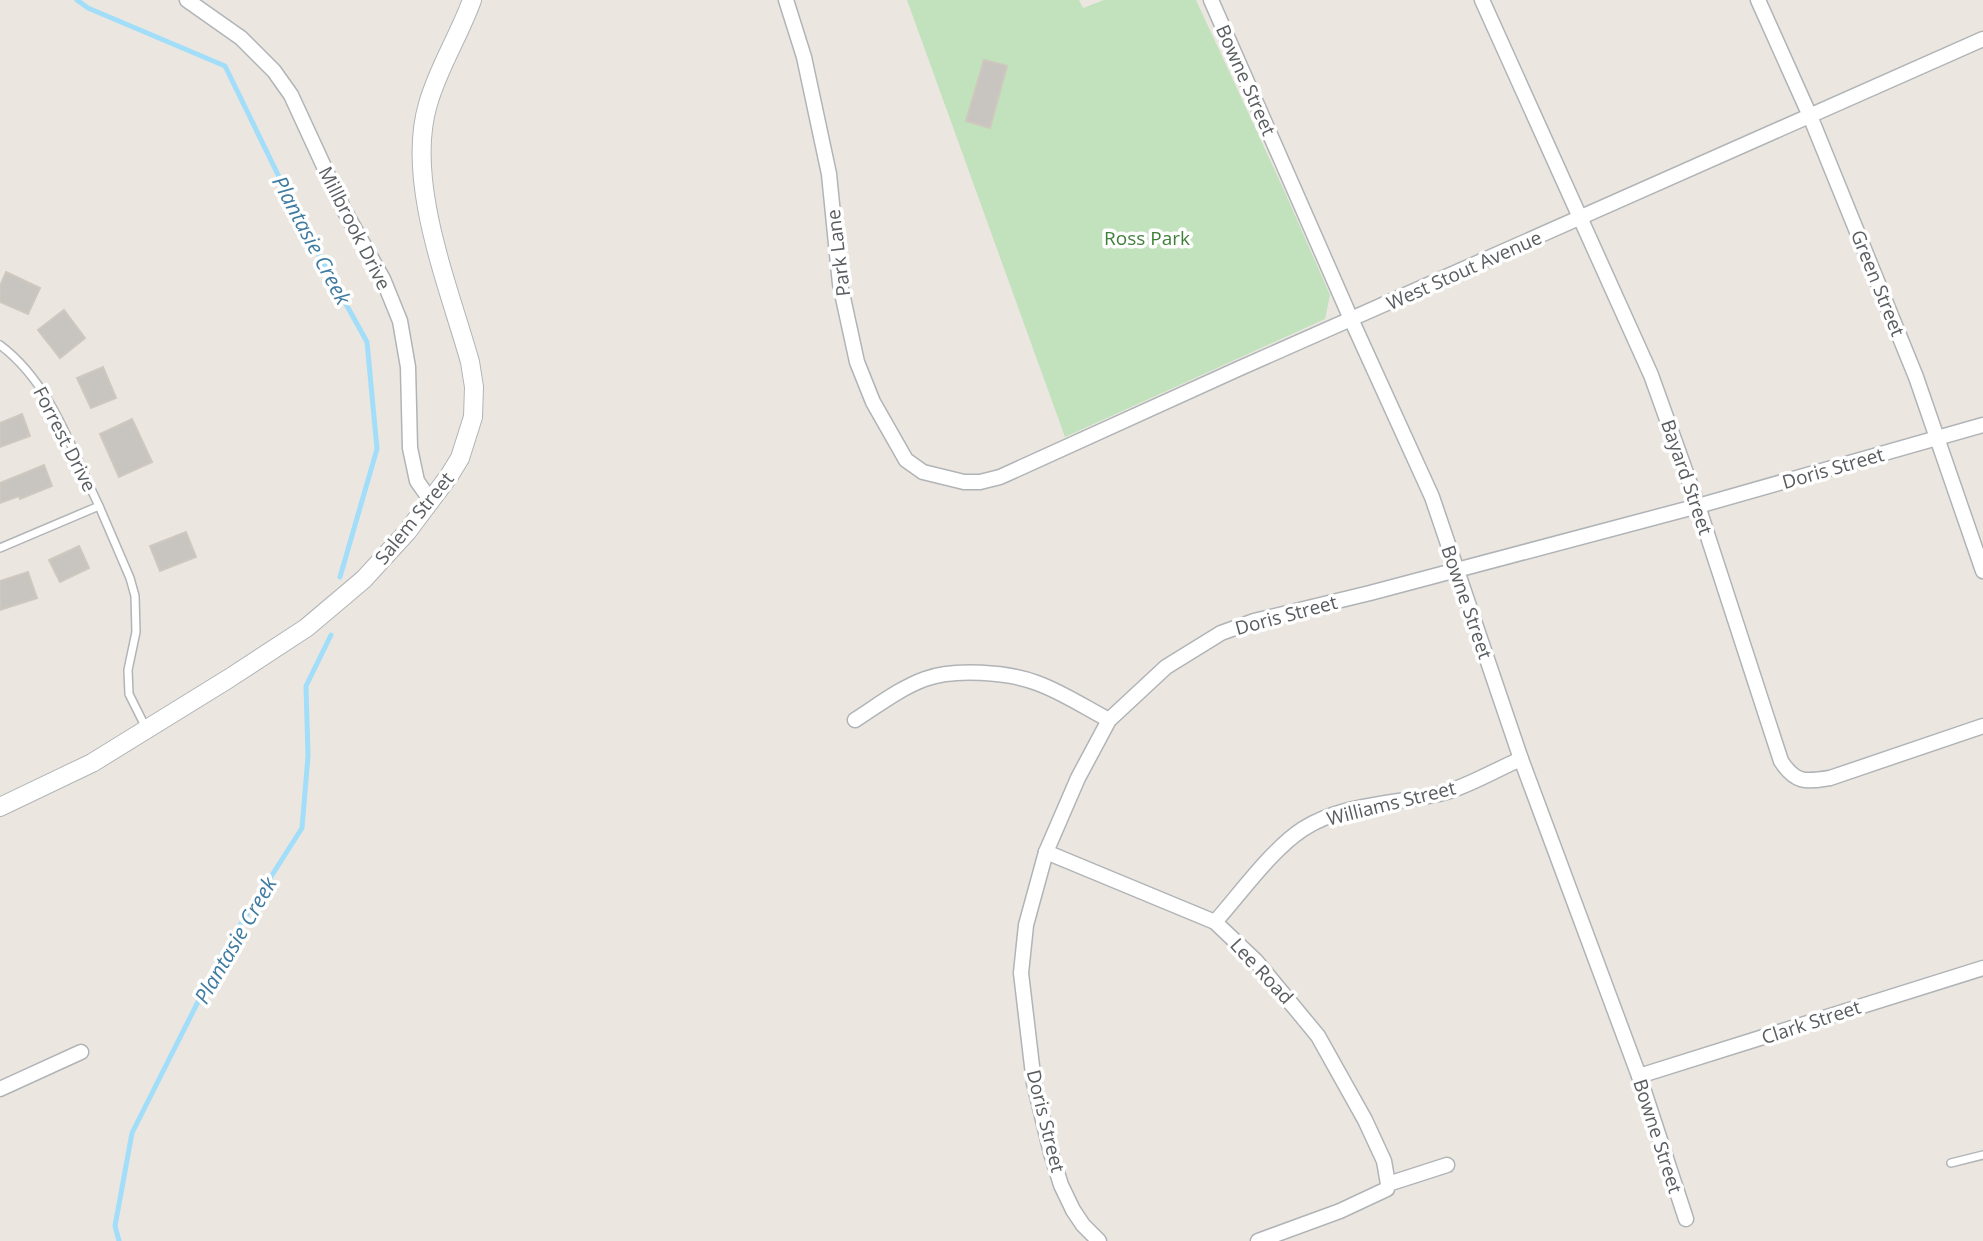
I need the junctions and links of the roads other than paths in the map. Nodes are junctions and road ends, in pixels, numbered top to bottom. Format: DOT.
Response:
graph roads {
  1 [pos="187,0"];
  2 [pos="472,0"];
  3 [pos="786,0"];
  4 [pos="1211,0"];
  5 [pos="1482,0"];
  6 [pos="1758,0"];
  7 [pos="1983,39"];
  8 [pos="1810,117"];
  9 [pos="1581,218"];
  10 [pos="1350,319"];
  11 [pos="0,345"];
  12 [pos="1983,425"];
  13 [pos="1939,439"];
  14 [pos="940,477"];
  15 [pos="431,500"];
  16 [pos="99,506"];
  17 [pos="1698,506"];
  18 [pos="0,548"];
  19 [pos="1456,570"];
  20 [pos="1983,571"];
  21 [pos="855,720"];
  22 [pos="1109,720"];
  23 [pos="1983,726"];
  24 [pos="146,728"];
  25 [pos="1521,759"];
  26 [pos="0,807"];
  27 [pos="1046,852"];
  28 [pos="1215,922"];
  29 [pos="1983,968"];
  30 [pos="81,1052"];
  31 [pos="1639,1076"];
  32 [pos="0,1089"];
  33 [pos="1983,1155"];
  34 [pos="1951,1163"];
  35 [pos="1447,1165"];
  36 [pos="1388,1184"];
  37 [pos="1686,1219"];
  38 [pos="1099,1241"];
  39 [pos="1258,1241"];
  1 -- 15 [label="street, Millbrook Drive"];
  2 -- 15 [label="street, Salem Street"];
  3 -- 14 [label="street, Park Lane"];
  4 -- 10 [label="street, Bowne Street"];
  5 -- 9 [label="street, Bayard Street"];
  6 -- 8 [label="street, Green Street"];
  7 -- 8 [label="street, West Stout Avenue"];
  8 -- 9 [label="street, West Stout Avenue"];
  8 -- 13 [label="street, Green Street"];
  9 -- 10 [label="street, West Stout Avenue"];
  9 -- 17 [label="street, Bayard Street"];
  10 -- 14 [label="street, West Stout Avenue"];
  10 -- 19 [label="street, Bowne Street"];
  11 -- 16 [label="lane, Forrest Drive"];
  12 -- 13 [label="street, Doris Street"];
  13 -- 17 [label="street, Doris Street"];
  13 -- 20 [label="street, Green Street"];
  15 -- 24 [label="street, Salem Street"];
  16 -- 18 [label="lane, Forrest Drive"];
  16 -- 24 [label="lane, Forrest Drive"];
  17 -- 19 [label="street, Doris Street"];
  17 -- 23 [label="street, Bayard Street"];
  19 -- 22 [label="street, Doris Street"];
  19 -- 25 [label="street, Bowne Street"];
  21 -- 22 [label="street"];
  22 -- 27 [label="street, Doris Street"];
  24 -- 26 [label="street, Salem Street"];
  25 -- 28 [label="street, Williams Street"];
  25 -- 31 [label="street, Bowne Street"];
  27 -- 28 [label="street, Lee Road"];
  27 -- 38 [label="street, Doris Street"];
  28 -- 36 [label="street, Lee Road"];
  29 -- 31 [label="street, Clark Street"];
  30 -- 32 [label="street"];
  31 -- 37 [label="street, Bowne Street"];
  33 -- 34 [label="lane"];
  35 -- 36 [label="street"];
  36 -- 39 [label="street"];
}
